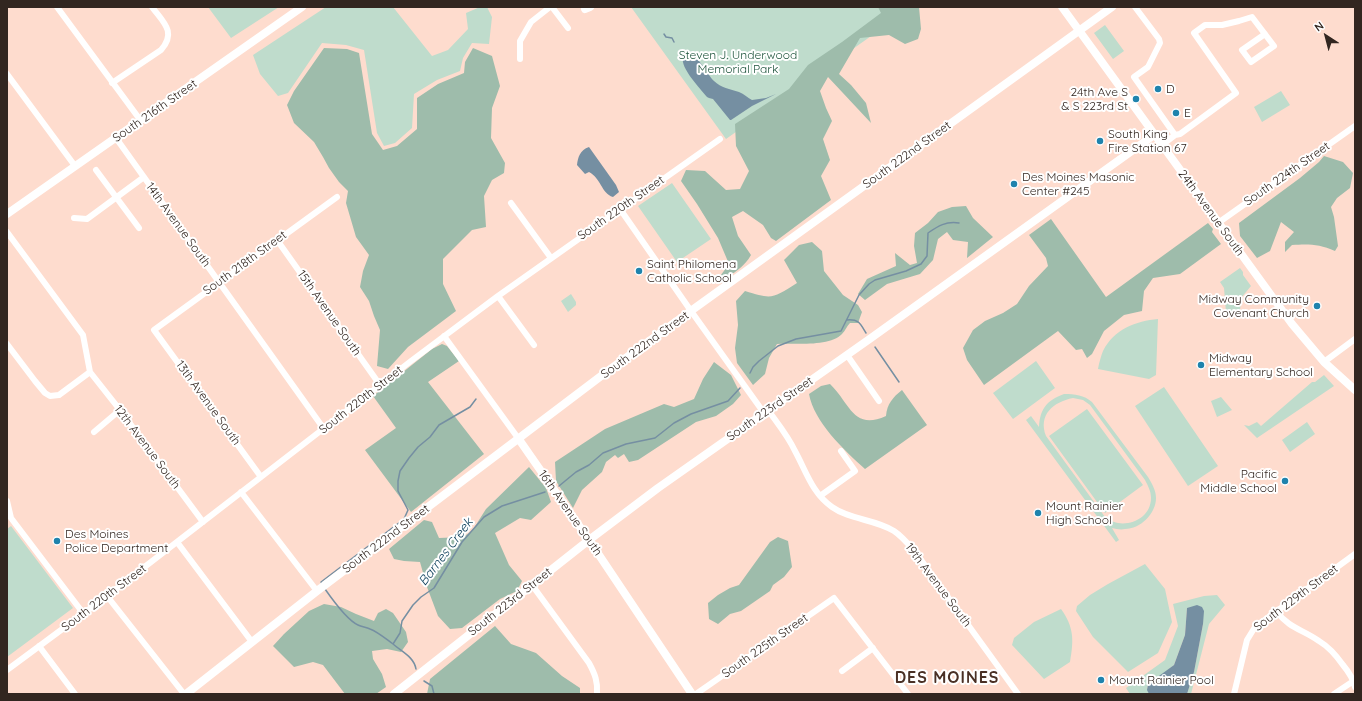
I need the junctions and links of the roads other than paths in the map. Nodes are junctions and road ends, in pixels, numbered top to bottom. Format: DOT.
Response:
graph roads {
  1 [pos="57,7"];
  2 [pos="152,7"];
  3 [pos="302,7"];
  4 [pos="551,7"];
  5 [pos="1062,7"];
  6 [pos="1112,7"];
  7 [pos="1135,7"];
  8 [pos="568,28"];
  9 [pos="1079,30"];
  10 [pos="1265,34"];
  11 [pos="520,59"];
  12 [pos="7,74"];
  13 [pos="112,83"];
  14 [pos="141,121"];
  15 [pos="1355,126"];
  16 [pos="1154,135"];
  17 [pos="1175,136"];
  18 [pos="116,138"];
  19 [pos="720,139"];
  20 [pos="1162,145"];
  21 [pos="75,166"];
  22 [pos="96,170"];
  23 [pos="144,177"];
  24 [pos="337,197"];
  25 [pos="116,198"];
  26 [pos="511,202"];
  27 [pos="620,209"];
  28 [pos="7,214"];
  29 [pos="74,218"];
  30 [pos="1218,223"];
  31 [pos="139,228"];
  32 [pos="7,232"];
  33 [pos="277,240"];
  34 [pos="551,258"];
  35 [pos="219,282"];
  36 [pos="498,296"];
  37 [pos="691,311"];
  38 [pos="154,330"];
  39 [pos="444,336"];
  40 [pos="1355,339"];
  41 [pos="7,344"];
  42 [pos="534,344"];
  43 [pos="847,355"];
  44 [pos="1324,362"];
  45 [pos="90,372"];
  46 [pos="380,385"];
  47 [pos="1355,390"];
  48 [pos="879,401"];
  49 [pos="120,410"];
  50 [pos="766,412"];
  51 [pos="324,429"];
  52 [pos="94,432"];
  53 [pos="518,438"];
  54 [pos="841,451"];
  55 [pos="261,477"];
  56 [pos="242,492"];
  57 [pos="820,496"];
  58 [pos="7,501"];
  59 [pos="9,519"];
  60 [pos="203,522"];
  61 [pos="589,540"];
  62 [pos="177,542"];
  63 [pos="1355,554"];
  64 [pos="532,585"];
  65 [pos="317,591"];
  66 [pos="106,596"];
  67 [pos="1276,611"];
  68 [pos="83,613"];
  69 [pos="252,642"];
  70 [pos="39,646"];
  71 [pos="873,648"];
  72 [pos="7,670"];
  73 [pos="842,671"];
  74 [pos="1355,683"];
  75 [pos="397,693"];
  76 [pos="75,694"];
  77 [pos="185,694"];
  78 [pos="597,694"];
  79 [pos="692,694"];
  80 [pos="696,694"];
  81 [pos="908,694"];
  82 [pos="1018,694"];
  83 [pos="1234,694"];
  84 [pos="1334,694"];
  1 -- 13 [label="street"];
  2 -- 13 [label="street"];
  3 -- 14 [label="street, South 216th Street"];
  4 -- 8 [label="street"];
  4 -- 11 [label="street"];
  5 -- 9 [label="street, 24th Avenue South"];
  6 -- 9 [label="street, South 222nd Street"];
  7 -- 17 [label="street"];
  9 -- 16 [label="street, 24th Avenue South"];
  9 -- 37 [label="street, South 222nd Street"];
  10 -- 10 [label="street"];
  10 -- 17 [label="street"];
  12 -- 21 [label="street"];
  13 -- 14 [label="street"];
  14 -- 18 [label="street, South 216th Street"];
  15 -- 30 [label="street, South 224th Street"];
  16 -- 20 [label="street, 24th Avenue South"];
  16 -- 43 [label="street, South 223rd Street"];
  17 -- 20 [label="street"];
  18 -- 21 [label="street, South 216th Street"];
  18 -- 23 [label="street, 14th Avenue South"];
  19 -- 27 [label="street, South 220th Street"];
  20 -- 30 [label="street, 24th Avenue South"];
  21 -- 28 [label="street, South 216th Street"];
  22 -- 25 [label="street"];
  23 -- 25 [label="street"];
  23 -- 35 [label="street, 14th Avenue South"];
  24 -- 33 [label="street, South 218th Street"];
  25 -- 29 [label="street"];
  25 -- 31 [label="street"];
  26 -- 34 [label="street"];
  27 -- 34 [label="street, South 220th Street"];
  27 -- 37 [label="street, 19th Avenue South"];
  30 -- 44 [label="street, 24th Avenue South"];
  32 -- 45 [label="street"];
  33 -- 35 [label="street, South 218th Street"];
  33 -- 46 [label="street, 15th Avenue South"];
  34 -- 36 [label="street, South 220th Street"];
  35 -- 38 [label="street, South 218th Street"];
  35 -- 51 [label="street, 14th Avenue South"];
  36 -- 39 [label="street, South 220th Street"];
  36 -- 42 [label="street"];
  37 -- 50 [label="street, 19th Avenue South"];
  37 -- 53 [label="street, South 222nd Street"];
  38 -- 55 [label="street, 13th Avenue South"];
  39 -- 46 [label="street, South 220th Street"];
  39 -- 53 [label="street, 16th Avenue South"];
  40 -- 44 [label="street"];
  41 -- 45 [label="street"];
  43 -- 48 [label="street"];
  43 -- 50 [label="street, South 223rd Street"];
  44 -- 47 [label="street, 24th Avenue South"];
  45 -- 49 [label="street, 12th Avenue South"];
  46 -- 51 [label="street, South 220th Street"];
  49 -- 52 [label="street"];
  49 -- 60 [label="street, 12th Avenue South"];
  50 -- 57 [label="street, 19th Avenue South"];
  50 -- 61 [label="street, South 223rd Street"];
  51 -- 55 [label="street, South 220th Street"];
  53 -- 61 [label="street, 16th Avenue South"];
  53 -- 65 [label="street, South 222nd Street"];
  54 -- 57 [label="street"];
  55 -- 56 [label="street, South 220th Street"];
  56 -- 60 [label="street, South 220th Street"];
  56 -- 65 [label="street"];
  57 -- 82 [label="street, 19th Avenue South"];
  58 -- 59 [label="street"];
  59 -- 68 [label="street"];
  60 -- 62 [label="street, South 220th Street"];
  61 -- 64 [label="street, South 223rd Street"];
  61 -- 79 [label="street, 16th Avenue South"];
  62 -- 66 [label="street, South 220th Street"];
  62 -- 69 [label="street"];
  63 -- 67 [label="street, South 229th Street"];
  64 -- 75 [label="street, South 223rd Street"];
  64 -- 78 [label="street"];
  65 -- 69 [label="street, South 222nd Street"];
  66 -- 68 [label="street, South 220th Street"];
  66 -- 77 [label="street"];
  67 -- 74 [label="street"];
  67 -- 83 [label="street, South 229th Street"];
  68 -- 70 [label="street, South 220th Street"];
  69 -- 77 [label="street, South 222nd Street"];
  70 -- 72 [label="street, South 220th Street"];
  70 -- 76 [label="street"];
  71 -- 73 [label="street"];
  71 -- 80 [label="street, South 225th Street"];
  71 -- 81 [label="street"];
  74 -- 84 [label="street"];
}
